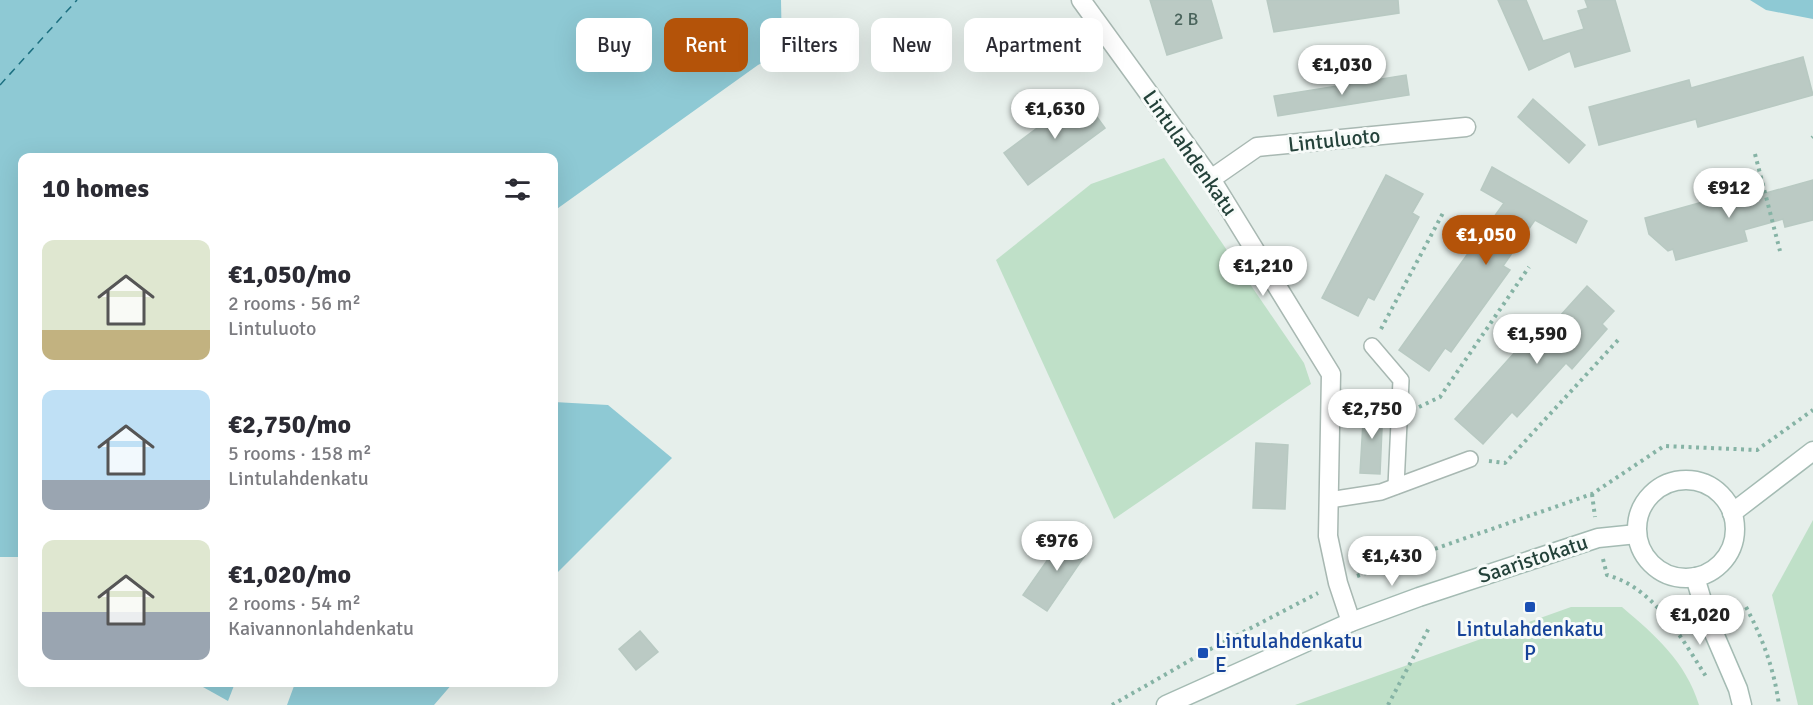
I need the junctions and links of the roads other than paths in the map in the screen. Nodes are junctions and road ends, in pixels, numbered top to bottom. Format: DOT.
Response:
graph roads {
  1 [pos="1081,0"];
  2 [pos="1466,127"];
  3 [pos="1211,179"];
  4 [pos="1372,346"];
  5 [pos="1813,451"];
  6 [pos="1470,459"];
  7 [pos="1396,486"];
  8 [pos="1329,500"];
  9 [pos="1732,513"];
  10 [pos="1637,534"];
  11 [pos="1695,577"];
  12 [pos="1351,622"];
  13 [pos="1166,705"];
  14 [pos="1742,705"];
  1 -- 3 [label="street, Lintulahdenkatu"];
  2 -- 3 [label="street, Lintuluoto"];
  3 -- 8 [label="street, Lintulahdenkatu"];
  4 -- 7 [label="lane"];
  5 -- 9 [label="street"];
  6 -- 7 [label="lane"];
  7 -- 8 [label="lane"];
  8 -- 12 [label="street, Lintulahdenkatu"];
  9 -- 10 [label="street"];
  9 -- 11 [label="street"];
  10 -- 11 [label="street"];
  10 -- 12 [label="street, Saaristokatu"];
  11 -- 14 [label="street"];
  12 -- 13 [label="street, Saaristokatu"];
}
